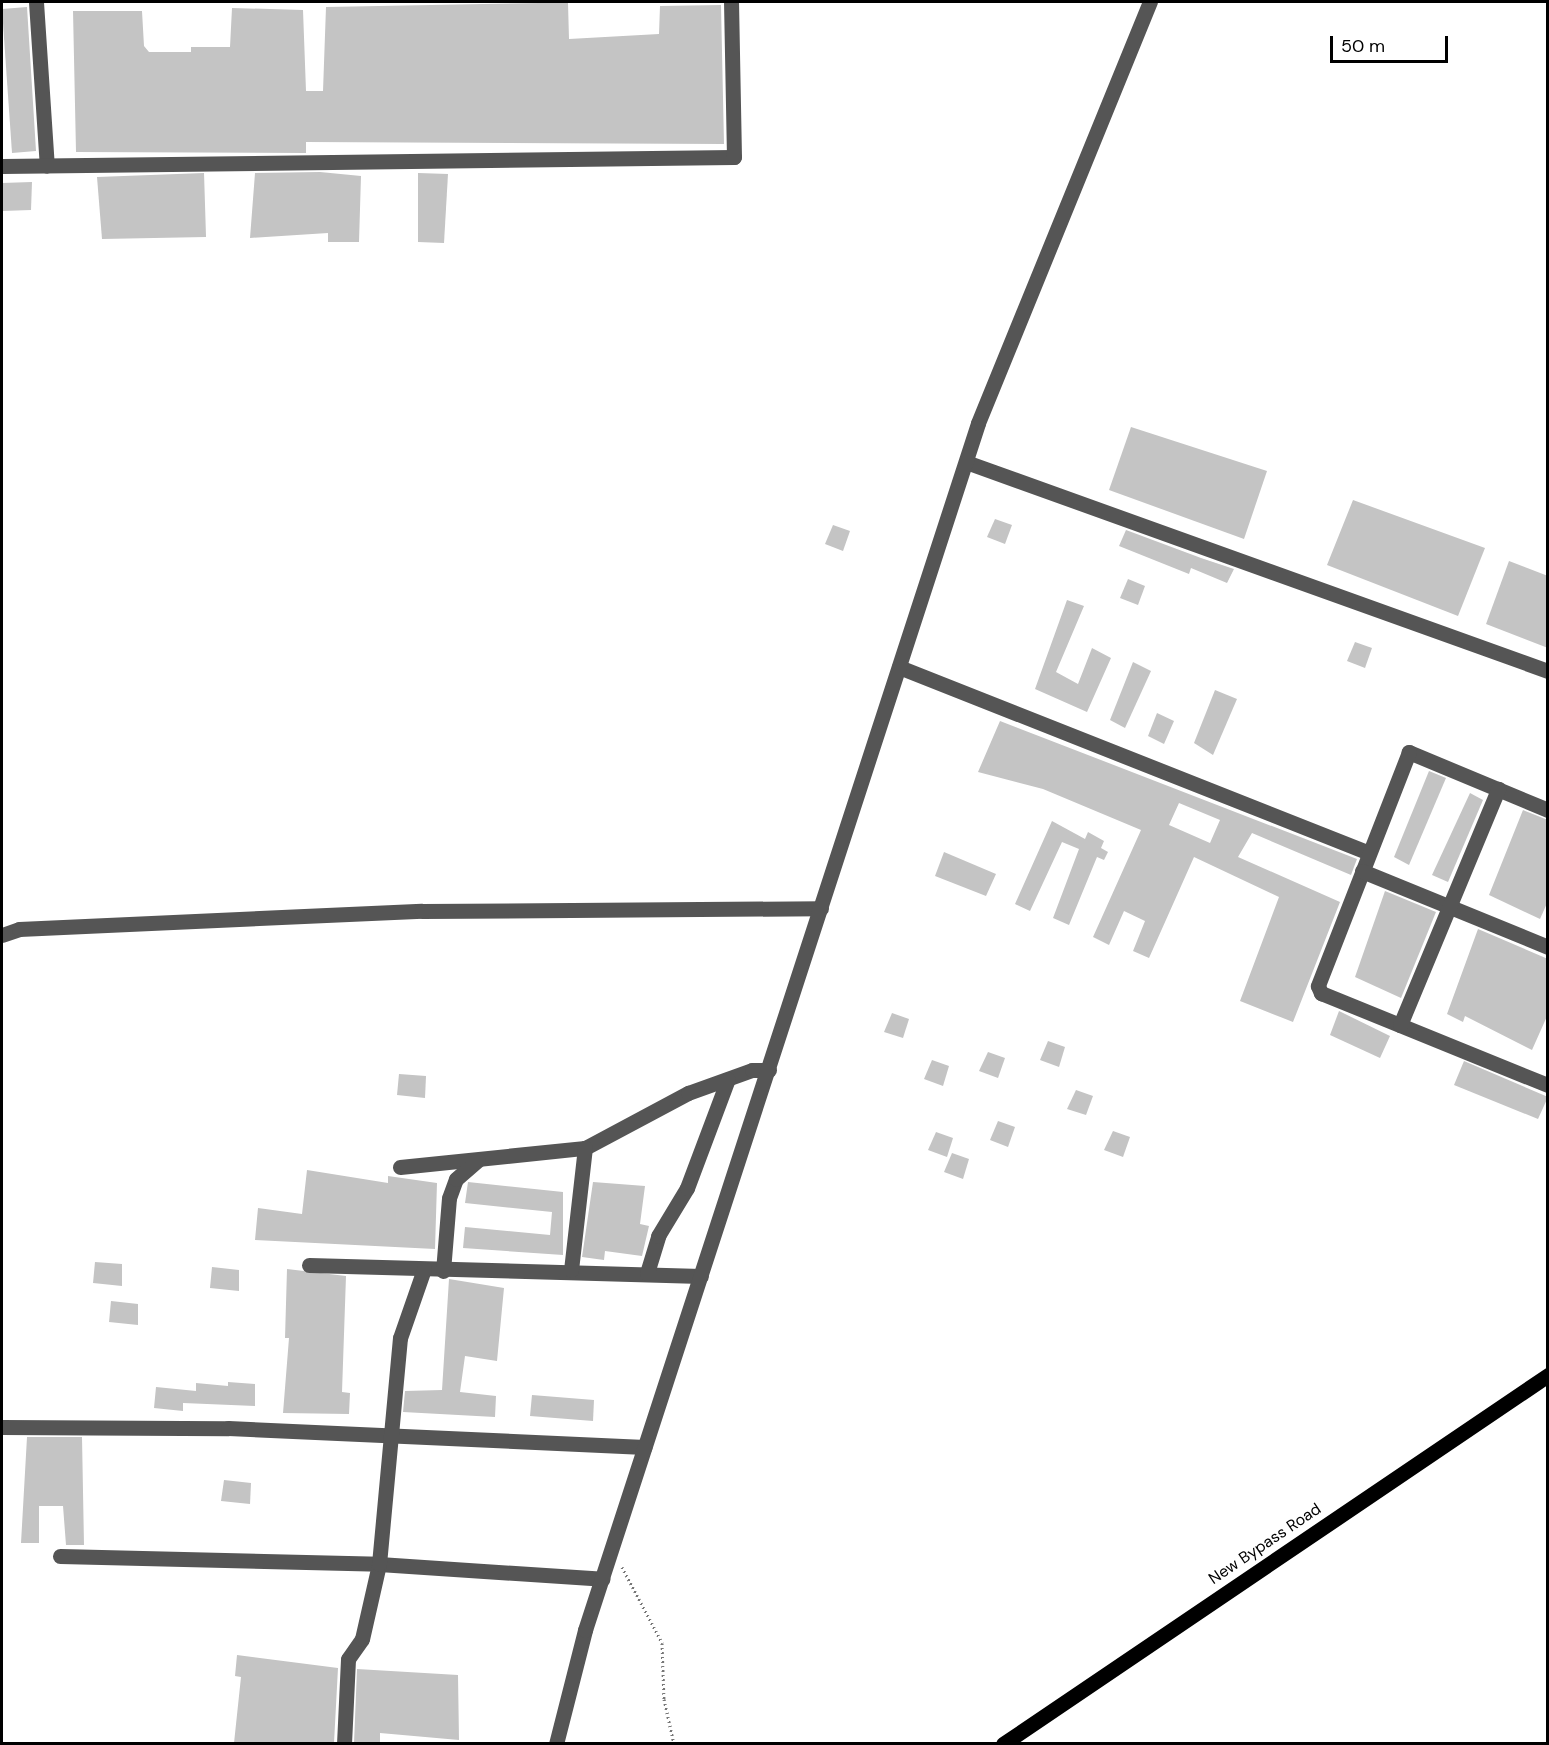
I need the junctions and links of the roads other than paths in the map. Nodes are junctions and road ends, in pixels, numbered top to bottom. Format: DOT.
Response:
graph roads {
  1 [pos="36,2"];
  2 [pos="731,2"];
  3 [pos="1150,2"];
  4 [pos="2,166"];
  5 [pos="47,166"];
  6 [pos="966,462"];
  7 [pos="899,667"];
  8 [pos="1548,671"];
  9 [pos="1498,789"];
  10 [pos="1548,810"];
  11 [pos="1367,852"];
  12 [pos="1362,871"];
  13 [pos="1449,907"];
  14 [pos="821,908"];
  15 [pos="2,935"];
  16 [pos="1548,947"];
  17 [pos="1400,1025"];
  18 [pos="769,1070"];
  19 [pos="728,1078"];
  20 [pos="1548,1085"];
  21 [pos="585,1148"];
  22 [pos="478,1160"];
  23 [pos="400,1167"];
  24 [pos="309,1265"];
  25 [pos="424,1269"];
  26 [pos="571,1270"];
  27 [pos="443,1271"];
  28 [pos="647,1273"];
  29 [pos="702,1276"];
  30 [pos="1548,1375"];
  31 [pos="2,1426"];
  32 [pos="391,1435"];
  33 [pos="645,1447"];
  34 [pos="60,1556"];
  35 [pos="379,1564"];
  36 [pos="602,1579"];
  37 [pos="344,1743"];
  38 [pos="556,1743"];
  39 [pos="1003,1743"];
  1 -- 5 [label="street"];
  2 -- 5 [label="street"];
  3 -- 6 [label="street"];
  4 -- 5 [label="street"];
  6 -- 7 [label="street"];
  6 -- 8 [label="street"];
  7 -- 11 [label="street"];
  7 -- 14 [label="street"];
  9 -- 10 [label="street"];
  9 -- 11 [label="street"];
  9 -- 13 [label="street"];
  11 -- 12 [label="street"];
  12 -- 13 [label="street"];
  12 -- 17 [label="street"];
  13 -- 16 [label="street"];
  13 -- 17 [label="street"];
  14 -- 15 [label="street"];
  14 -- 18 [label="street"];
  17 -- 20 [label="street"];
  18 -- 19 [label="street"];
  18 -- 29 [label="street"];
  19 -- 21 [label="street"];
  19 -- 28 [label="street"];
  21 -- 22 [label="street"];
  21 -- 26 [label="street"];
  22 -- 23 [label="street"];
  22 -- 27 [label="street"];
  24 -- 25 [label="street"];
  25 -- 27 [label="street"];
  25 -- 32 [label="street"];
  26 -- 27 [label="street"];
  26 -- 28 [label="street"];
  28 -- 29 [label="street"];
  29 -- 33 [label="street"];
  30 -- 39 [label="main road, New Bypass Road"];
  31 -- 32 [label="street"];
  32 -- 33 [label="street"];
  32 -- 35 [label="street"];
  33 -- 36 [label="street"];
  34 -- 35 [label="street"];
  35 -- 36 [label="street"];
  35 -- 37 [label="street"];
  36 -- 38 [label="street"];
}
